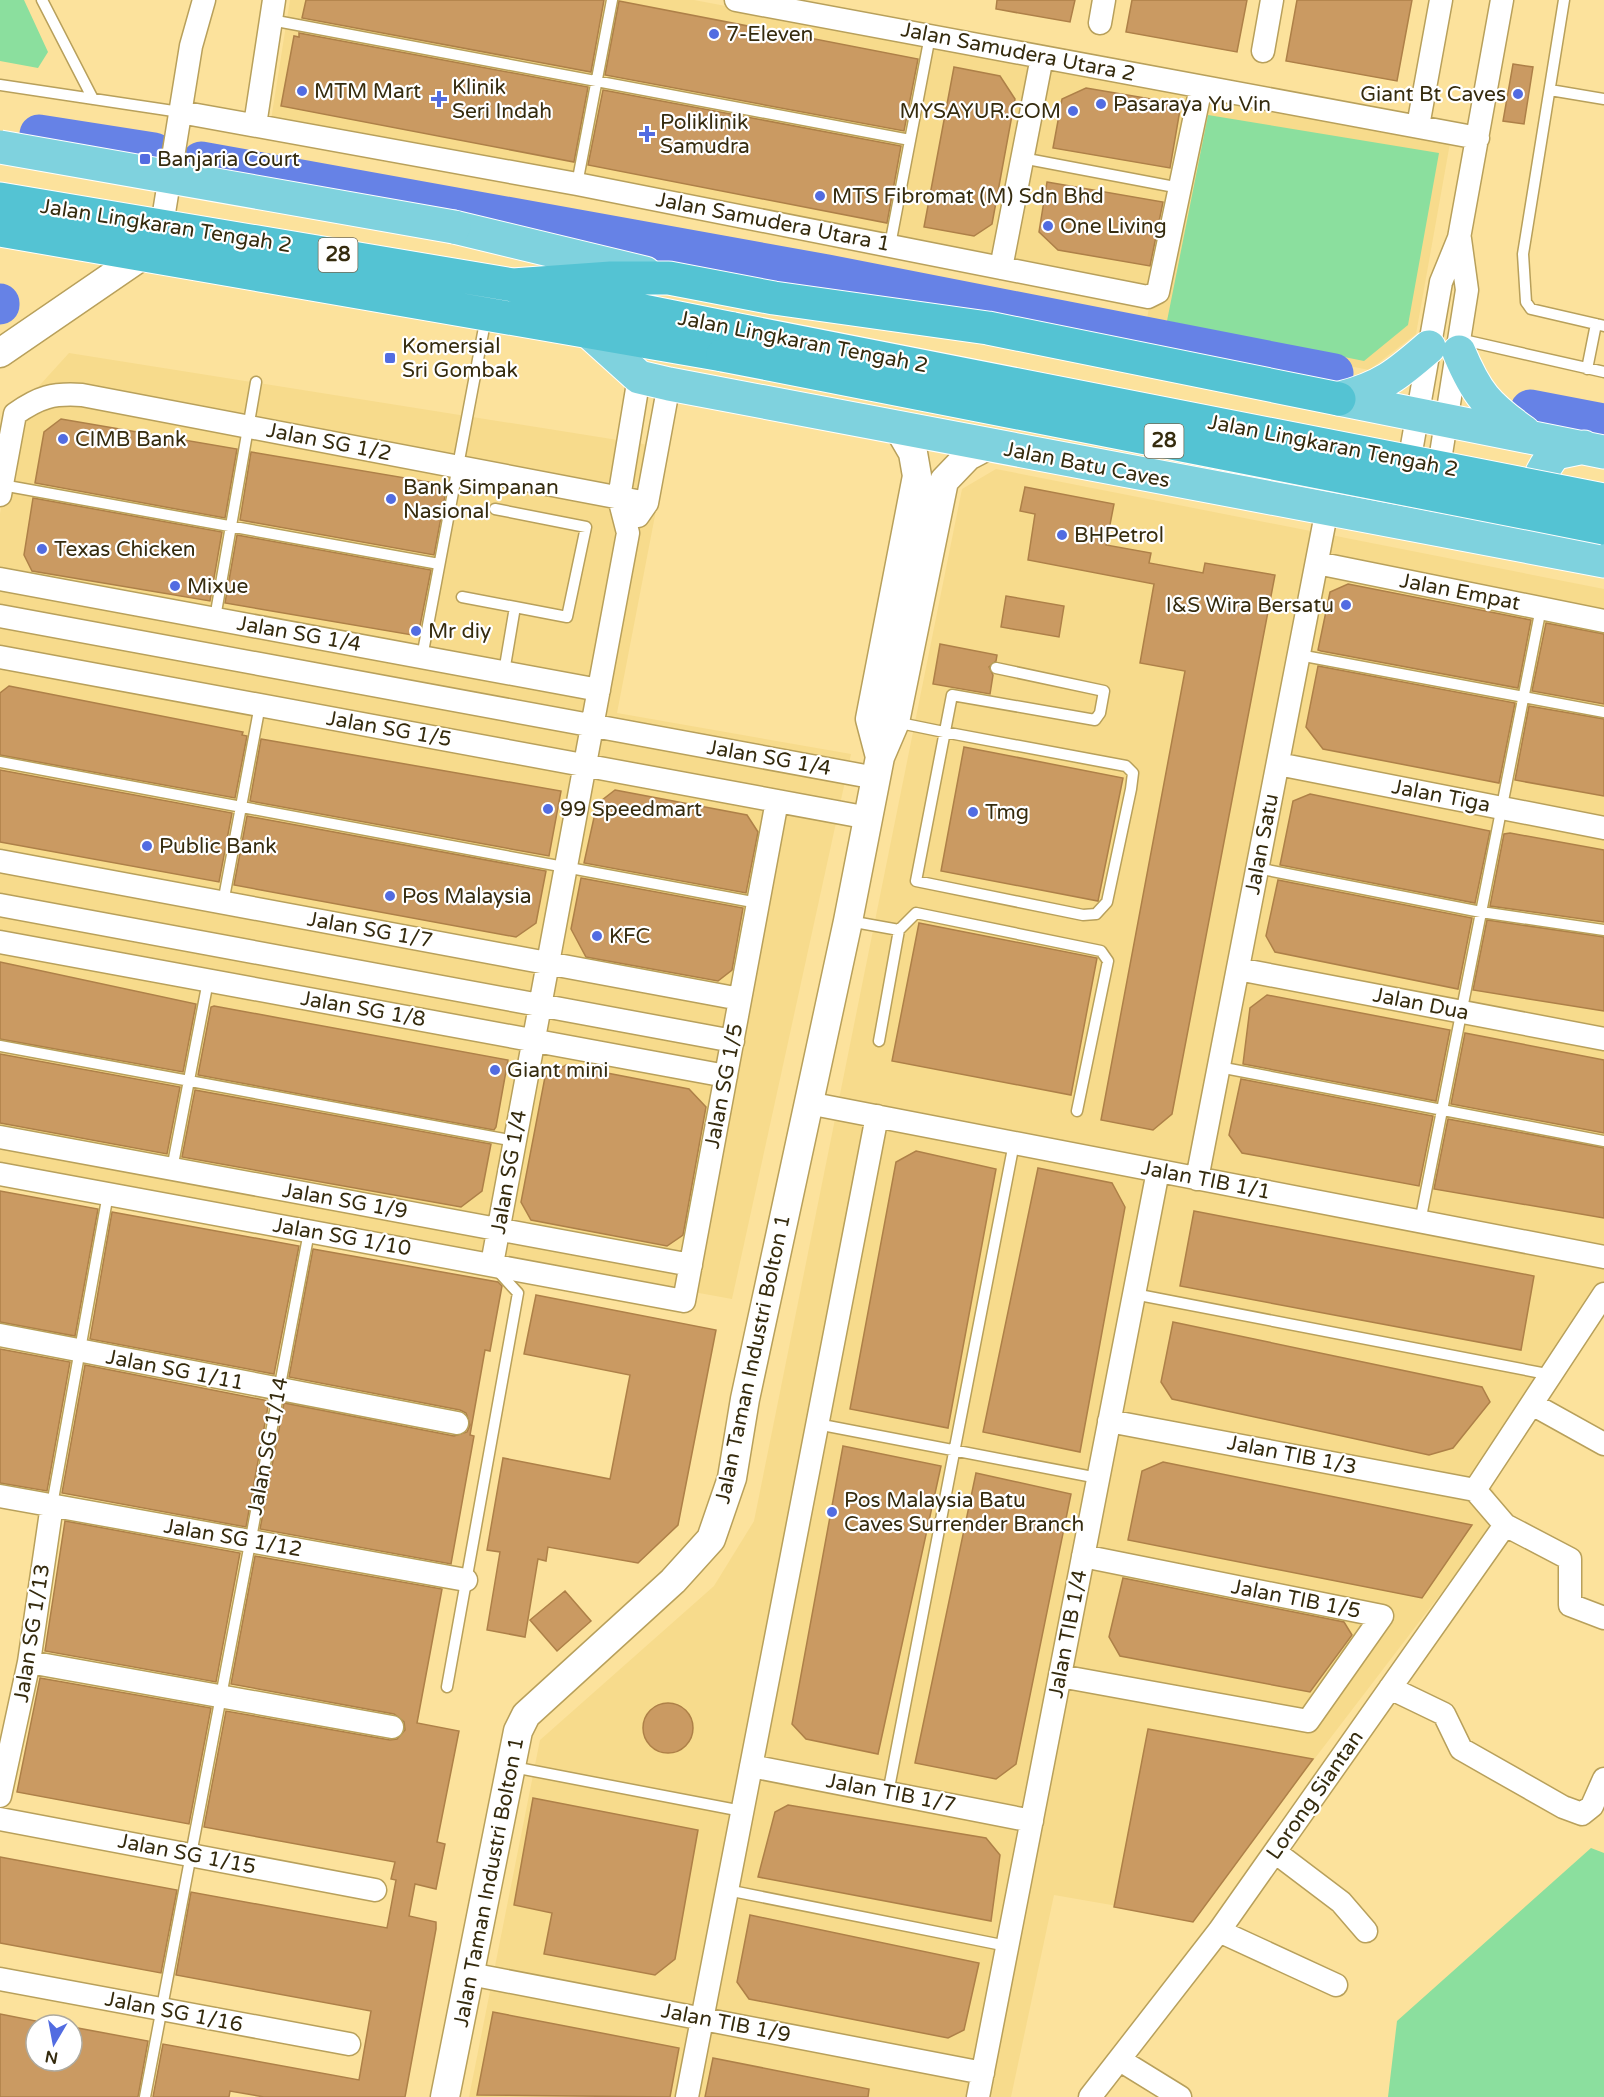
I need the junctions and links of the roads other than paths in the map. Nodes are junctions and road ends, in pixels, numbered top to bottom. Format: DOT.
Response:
graph roads {
  1 [pos="42,0"];
  2 [pos="204,0"];
  3 [pos="612,0"];
  4 [pos="736,0"];
  5 [pos="1104,0"];
  6 [pos="1272,0"];
  7 [pos="1441,0"];
  8 [pos="1502,0"];
  9 [pos="1564,0"];
  10 [pos="767,3"];
  11 [pos="273,10"];
  12 [pos="1100,23"];
  13 [pos="930,35"];
  14 [pos="1263,51"];
  15 [pos="1042,57"];
  16 [pos="597,81"];
  17 [pos="0,85"];
  18 [pos="1201,87"];
  19 [pos="1550,90"];
  20 [pos="93,99"];
  21 [pos="1604,99"];
  22 [pos="180,112"];
  23 [pos="255,125"];
  24 [pos="1418,126"];
  25 [pos="1478,138"];
  26 [pos="910,140"];
  27 [pos="0,147"];
  28 [pos="1022,158"];
  29 [pos="577,184"];
  30 [pos="1180,188"];
  31 [pos="0,199"];
  32 [pos="162,225"];
  33 [pos="0,231"];
  34 [pos="1460,238"];
  35 [pos="890,245"];
  36 [pos="143,255"];
  37 [pos="1001,268"];
  38 [pos="669,278"];
  39 [pos="513,285"];
  40 [pos="486,314"];
  41 [pos="1600,325"];
  42 [pos="588,332"];
  43 [pos="728,342"];
  44 [pos="1449,346"];
  45 [pos="0,353"];
  46 [pos="1587,369"];
  47 [pos="1604,372"];
  48 [pos="654,380"];
  49 [pos="256,382"];
  50 [pos="1339,399"];
  51 [pos="1432,416"];
  52 [pos="248,427"];
  53 [pos="899,429"];
  54 [pos="1528,435"];
  55 [pos="987,446"];
  56 [pos="1594,449"];
  57 [pos="458,467"];
  58 [pos="1,490"];
  59 [pos="618,498"];
  60 [pos="1604,500"];
  61 [pos="647,503"];
  62 [pos="495,509"];
  63 [pos="1327,509"];
  64 [pos="230,526"];
  65 [pos="1414,526"];
  66 [pos="1604,528"];
  67 [pos="628,533"];
  68 [pos="1571,555"];
  69 [pos="1604,561"];
  70 [pos="1317,563"];
  71 [pos="439,564"];
  72 [pos="0,579"];
  73 [pos="462,597"];
  74 [pos="515,607"];
  75 [pos="1541,608"];
  76 [pos="0,616"];
  77 [pos="215,618"];
  78 [pos="1604,621"];
  79 [pos="1299,655"];
  80 [pos="0,657"];
  81 [pos="422,657"];
  82 [pos="996,668"];
  83 [pos="504,672"];
  84 [pos="598,690"];
  85 [pos="1523,697"];
  86 [pos="260,705"];
  87 [pos="1604,712"];
  88 [pos="895,722"];
  89 [pos="592,725"];
  90 [pos="944,732"];
  91 [pos="0,762"];
  92 [pos="1278,764"];
  93 [pos="585,765"];
  94 [pos="878,767"];
  95 [pos="777,801"];
  96 [pos="241,807"];
  97 [pos="1502,807"];
  98 [pos="869,818"];
  99 [pos="1604,828"];
  100 [pos="0,861"];
  101 [pos="566,867"];
  102 [pos="1257,868"];
  103 [pos="223,903"];
  104 [pos="758,903"];
  105 [pos="0,905"];
  106 [pos="1481,912"];
  107 [pos="848,921"];
  108 [pos="899,930"];
  109 [pos="1604,930"];
  110 [pos="0,942"];
  111 [pos="548,963"];
  112 [pos="1238,969"];
  113 [pos="207,981"];
  114 [pos="741,999"];
  115 [pos="540,1005"];
  116 [pos="1461,1012"];
  117 [pos="1604,1039"];
  118 [pos="533,1041"];
  119 [pos="733,1041"];
  120 [pos="879,1041"];
  121 [pos="0,1046"];
  122 [pos="1219,1067"];
  123 [pos="726,1076"];
  124 [pos="189,1081"];
  125 [pos="808,1103"];
  126 [pos="1077,1111"];
  127 [pos="1442,1112"];
  128 [pos="877,1116"];
  129 [pos="0,1137"];
  130 [pos="515,1141"];
  131 [pos="1604,1141"];
  132 [pos="1014,1143"];
  133 [pos="114,1158"];
  134 [pos="172,1169"];
  135 [pos="1158,1171"];
  136 [pos="0,1174"];
  137 [pos="1197,1179"];
  138 [pos="108,1194"];
  139 [pos="1420,1221"];
  140 [pos="499,1229"];
  141 [pos="309,1232"];
  142 [pos="1604,1257"];
  143 [pos="492,1264"];
  144 [pos="691,1265"];
  145 [pos="1134,1294"];
  146 [pos="1604,1294"];
  147 [pos="684,1300"];
  148 [pos="0,1335"];
  149 [pos="79,1352"];
  150 [pos="1552,1375"];
  151 [pos="279,1389"];
  152 [pos="1532,1404"];
  153 [pos="1109,1421"];
  154 [pos="457,1423"];
  155 [pos="817,1424"];
  156 [pos="1604,1444"];
  157 [pos="954,1451"];
  158 [pos="1098,1478"];
  159 [pos="1475,1490"];
  160 [pos="0,1496"];
  161 [pos="52,1505"];
  162 [pos="1505,1525"];
  163 [pos="250,1541"];
  164 [pos="1083,1556"];
  165 [pos="466,1580"];
  166 [pos="1604,1618"];
  167 [pos="29,1662"];
  168 [pos="1060,1676"];
  169 [pos="447,1687"];
  170 [pos="1390,1688"];
  171 [pos="221,1696"];
  172 [pos="392,1727"];
  173 [pos="751,1766"];
  174 [pos="511,1767"];
  175 [pos="1604,1779"];
  176 [pos="888,1793"];
  177 [pos="0,1796"];
  178 [pos="742,1811"];
  179 [pos="1032,1821"];
  180 [pos="1,1822"];
  181 [pos="1275,1852"];
  182 [pos="190,1855"];
  183 [pos="375,1890"];
  184 [pos="727,1890"];
  185 [pos="1219,1931"];
  186 [pos="1366,1931"];
  187 [pos="1007,1946"];
  188 [pos="470,1974"];
  189 [pos="0,1979"];
  190 [pos="1336,1985"];
  191 [pos="161,2009"];
  192 [pos="702,2019"];
  193 [pos="349,2044"];
  194 [pos="1120,2060"];
  195 [pos="983,2073"];
  196 [pos="145,2097"];
  197 [pos="445,2097"];
  198 [pos="687,2097"];
  199 [pos="978,2097"];
  200 [pos="1090,2097"];
  201 [pos="1180,2097"];
  1 -- 20 [label="lane"];
  2 -- 22 [label="street"];
  3 -- 16 [label="lane"];
  4 -- 10 [label="street, Jalan Samudera Utara 2"];
  5 -- 12 [label="street"];
  6 -- 14 [label="street"];
  7 -- 24 [label="street"];
  8 -- 25 [label="street"];
  9 -- 19 [label="lane"];
  10 -- 13 [label="street, Jalan Samudera Utara 2"];
  11 -- 16 [label="lane"];
  11 -- 23 [label="street"];
  13 -- 15 [label="street, Jalan Samudera Utara 2"];
  13 -- 26 [label="lane"];
  15 -- 18 [label="street, Jalan Samudera Utara 2"];
  15 -- 28 [label="street"];
  16 -- 26 [label="lane"];
  16 -- 29 [label="lane"];
  17 -- 20 [label="lane"];
  18 -- 24 [label="street, Jalan Samudera Utara 2"];
  18 -- 30 [label="street, Jalan Samudera Utara 1"];
  19 -- 21 [label="lane"];
  19 -- 41 [label="lane"];
  20 -- 22 [label="lane"];
  22 -- 23 [label="street, Jalan Samudera Utara 1"];
  22 -- 32 [label="street"];
  23 -- 29 [label="street, Jalan Samudera Utara 1"];
  24 -- 25 [label="street, Jalan Samudera Utara 2"];
  25 -- 34 [label="street"];
  26 -- 35 [label="lane"];
  27 -- 38 [label="main road, bridge"];
  28 -- 30 [label="lane"];
  28 -- 37 [label="street"];
  29 -- 35 [label="street, Jalan Samudera Utara 1"];
  30 -- 37 [label="street, Jalan Samudera Utara 1"];
  31 -- 32 [label="highway, Jalan Lingkaran Tengah 2 / 28"];
  32 -- 39 [label="highway, Jalan Lingkaran Tengah 2 / 28"];
  33 -- 36 [label="highway, Jalan Lingkaran Tengah 2 / 28"];
  34 -- 44 [label="street"];
  34 -- 44 [label="street"];
  35 -- 37 [label="street, Jalan Samudera Utara 1"];
  36 -- 40 [label="highway, Jalan Lingkaran Tengah 2 / 28"];
  36 -- 45 [label="street"];
  38 -- 39 [label="highway"];
  38 -- 50 [label="highway"];
  39 -- 43 [label="highway, Jalan Lingkaran Tengah 2 / 28"];
  40 -- 42 [label="highway, Jalan Lingkaran Tengah 2 / 28"];
  40 -- 57 [label="lane"];
  41 -- 46 [label="lane"];
  42 -- 43 [label="highway, Jalan Lingkaran Tengah 2 / 28"];
  42 -- 48 [label="main road"];
  43 -- 60 [label="highway, Jalan Lingkaran Tengah 2 / 28, bridge"];
  43 -- 66 [label="highway, Jalan Lingkaran Tengah 2 / 28, bridge"];
  44 -- 46 [label="lane"];
  44 -- 50 [label="main road"];
  44 -- 51 [label="street"];
  44 -- 51 [label="street"];
  44 -- 54 [label="main road"];
  46 -- 47 [label="lane"];
  48 -- 53 [label="main road, Jalan Batu Caves"];
  48 -- 59 [label="street, Jalan SG 1/4"];
  48 -- 61 [label="street"];
  49 -- 52 [label="lane"];
  50 -- 51 [label="main road"];
  51 -- 54 [label="main road"];
  51 -- 65 [label="street"];
  51 -- 65 [label="street"];
  52 -- 57 [label="street, Jalan SG 1/2"];
  52 -- 58 [label="street, Jalan SG 1/2"];
  52 -- 64 [label="lane"];
  53 -- 55 [label="main road, Jalan Batu Caves"];
  53 -- 94 [label="street, Jalan Taman Industri Bolton 1"];
  54 -- 56 [label="main road"];
  55 -- 63 [label="main road, Jalan Batu Caves"];
  55 -- 88 [label="street, Jalan Taman Industri Bolton 1"];
  56 -- 68 [label="main road"];
  57 -- 59 [label="street, Jalan SG 1/2"];
  57 -- 71 [label="lane"];
  58 -- 64 [label="lane"];
  59 -- 61 [label="street, Jalan SG 1/2"];
  59 -- 67 [label="street, Jalan SG 1/4"];
  61 -- 67 [label="street"];
  62 -- 74 [label="lane"];
  63 -- 65 [label="main road, Jalan Batu Caves"];
  63 -- 70 [label="street, Jalan Satu"];
  64 -- 71 [label="lane"];
  64 -- 77 [label="lane"];
  65 -- 68 [label="main road, Jalan Batu Caves"];
  67 -- 84 [label="street, Jalan SG 1/4"];
  68 -- 69 [label="main road, Jalan Batu Caves"];
  70 -- 75 [label="street, Jalan Empat"];
  70 -- 79 [label="street, Jalan Satu"];
  71 -- 81 [label="lane"];
  72 -- 77 [label="street, Jalan SG 1/4"];
  73 -- 74 [label="lane"];
  74 -- 83 [label="lane"];
  75 -- 78 [label="street, Jalan Empat"];
  75 -- 85 [label="lane"];
  76 -- 89 [label="street, Jalan SG 1/4"];
  77 -- 81 [label="street, Jalan SG 1/4"];
  79 -- 85 [label="lane"];
  79 -- 92 [label="street, Jalan Satu"];
  80 -- 86 [label="street, Jalan SG 1/5"];
  81 -- 83 [label="street, Jalan SG 1/4"];
  82 -- 90 [label="lane"];
  83 -- 84 [label="street, Jalan SG 1/4"];
  84 -- 89 [label="street, Jalan SG 1/4"];
  85 -- 87 [label="lane"];
  85 -- 97 [label="lane"];
  86 -- 93 [label="street, Jalan SG 1/5"];
  86 -- 96 [label="lane"];
  88 -- 90 [label="lane"];
  88 -- 94 [label="street, Jalan Taman Industri Bolton 1"];
  89 -- 93 [label="street, Jalan SG 1/4"];
  89 -- 94 [label="street, Jalan SG 1/4"];
  90 -- 90 [label="lane"];
  91 -- 96 [label="lane"];
  92 -- 97 [label="street, Jalan Tiga"];
  92 -- 102 [label="street, Jalan Satu"];
  93 -- 95 [label="street, Jalan SG 1/5"];
  93 -- 101 [label="street, Jalan SG 1/4"];
  94 -- 98 [label="street, Jalan Taman Industri Bolton 1"];
  95 -- 98 [label="street, Jalan SG 1/5"];
  95 -- 104 [label="street, Jalan SG 1/5"];
  96 -- 101 [label="lane"];
  96 -- 103 [label="lane"];
  97 -- 99 [label="street, Jalan Tiga"];
  97 -- 106 [label="lane"];
  98 -- 107 [label="street, Jalan Taman Industri Bolton 1"];
  100 -- 103 [label="street, Jalan SG 1/7"];
  101 -- 104 [label="lane"];
  101 -- 111 [label="street, Jalan SG 1/4"];
  102 -- 106 [label="lane"];
  102 -- 112 [label="street, Jalan Satu"];
  103 -- 111 [label="street, Jalan SG 1/7"];
  104 -- 114 [label="street, Jalan SG 1/5"];
  105 -- 115 [label="street, Jalan SG 1/7"];
  106 -- 109 [label="lane"];
  106 -- 116 [label="lane"];
  107 -- 108 [label="lane"];
  107 -- 125 [label="street, Jalan Taman Industri Bolton 1"];
  108 -- 120 [label="lane"];
  108 -- 126 [label="lane"];
  110 -- 113 [label="street, Jalan SG 1/8"];
  111 -- 114 [label="street, Jalan SG 1/7"];
  111 -- 115 [label="street, Jalan SG 1/4"];
  112 -- 116 [label="street, Jalan Dua"];
  112 -- 122 [label="street, Jalan Satu"];
  113 -- 118 [label="street, Jalan SG 1/8"];
  113 -- 124 [label="lane"];
  114 -- 119 [label="street, Jalan SG 1/5"];
  115 -- 118 [label="street, Jalan SG 1/4"];
  115 -- 119 [label="street, Jalan SG 1/7"];
  116 -- 117 [label="street, Jalan Dua"];
  116 -- 127 [label="lane"];
  118 -- 123 [label="street, Jalan SG 1/8"];
  118 -- 130 [label="street, Jalan SG 1/4"];
  119 -- 123 [label="street, Jalan SG 1/5"];
  121 -- 124 [label="lane"];
  122 -- 127 [label="lane"];
  122 -- 137 [label="street, Jalan Satu"];
  123 -- 144 [label="street, Jalan SG 1/5"];
  124 -- 130 [label="lane"];
  124 -- 134 [label="lane"];
  125 -- 128 [label="street, Jalan TIB 1/1"];
  125 -- 174 [label="street, Jalan Taman Industri Bolton 1"];
  127 -- 131 [label="lane"];
  127 -- 139 [label="lane"];
  128 -- 132 [label="street, Jalan TIB 1/1"];
  128 -- 155 [label="street"];
  129 -- 133 [label="street, Jalan SG 1/9"];
  130 -- 140 [label="street, Jalan SG 1/4"];
  132 -- 135 [label="street, Jalan TIB 1/1"];
  132 -- 157 [label="lane"];
  133 -- 134 [label="street, Jalan SG 1/9"];
  133 -- 138 [label="street"];
  134 -- 140 [label="street, Jalan SG 1/9"];
  135 -- 137 [label="street, Jalan TIB 1/1"];
  135 -- 145 [label="street, Jalan TIB 1/4"];
  136 -- 138 [label="street, Jalan SG 1/10"];
  137 -- 139 [label="street, Jalan TIB 1/1"];
  138 -- 141 [label="street, Jalan SG 1/10"];
  138 -- 149 [label="lane"];
  139 -- 142 [label="street, Jalan TIB 1/1"];
  140 -- 143 [label="street, Jalan SG 1/4"];
  140 -- 144 [label="street, Jalan SG 1/9"];
  141 -- 143 [label="street, Jalan SG 1/10"];
  141 -- 151 [label="lane, Jalan SG 1/14"];
  143 -- 147 [label="street, Jalan SG 1/10"];
  143 -- 165 [label="lane"];
  144 -- 147 [label="street, Jalan SG 1/5"];
  145 -- 150 [label="lane"];
  145 -- 153 [label="street, Jalan TIB 1/4"];
  146 -- 150 [label="street"];
  148 -- 149 [label="street, Jalan SG 1/11"];
  149 -- 151 [label="street, Jalan SG 1/11"];
  149 -- 161 [label="lane"];
  150 -- 152 [label="street"];
  151 -- 154 [label="street, Jalan SG 1/11"];
  151 -- 163 [label="lane, Jalan SG 1/14"];
  152 -- 156 [label="street"];
  152 -- 159 [label="street"];
  153 -- 158 [label="street, Jalan TIB 1/4"];
  153 -- 159 [label="street, Jalan TIB 1/3"];
  155 -- 157 [label="lane"];
  155 -- 173 [label="street"];
  157 -- 158 [label="lane"];
  157 -- 176 [label="lane"];
  158 -- 164 [label="street, Jalan TIB 1/4"];
  159 -- 162 [label="street"];
  160 -- 161 [label="street, Jalan SG 1/12"];
  161 -- 163 [label="street, Jalan SG 1/12"];
  161 -- 167 [label="street, Jalan SG 1/13"];
  162 -- 166 [label="street"];
  162 -- 170 [label="street, Lorong Siantan"];
  163 -- 165 [label="street, Jalan SG 1/12"];
  163 -- 171 [label="lane, Jalan SG 1/14"];
  164 -- 168 [label="street, Jalan TIB 1/4"];
  164 -- 168 [label="street, Jalan TIB 1/5"];
  165 -- 169 [label="lane"];
  167 -- 171 [label="street"];
  167 -- 177 [label="street, Jalan SG 1/13"];
  168 -- 179 [label="street, Jalan TIB 1/4"];
  170 -- 175 [label="street"];
  170 -- 181 [label="street, Lorong Siantan"];
  171 -- 172 [label="street"];
  171 -- 182 [label="lane, Jalan SG 1/14"];
  173 -- 176 [label="street, Jalan TIB 1/7"];
  173 -- 178 [label="street"];
  174 -- 178 [label="lane"];
  174 -- 188 [label="street, Jalan Taman Industri Bolton 1"];
  176 -- 179 [label="street, Jalan TIB 1/7"];
  178 -- 184 [label="street"];
  179 -- 187 [label="street, Jalan TIB 1/4"];
  180 -- 182 [label="street, Jalan SG 1/15"];
  181 -- 185 [label="street, Lorong Siantan"];
  181 -- 186 [label="street"];
  182 -- 183 [label="street, Jalan SG 1/15"];
  182 -- 191 [label="lane, Jalan SG 1/14"];
  184 -- 187 [label="lane"];
  184 -- 192 [label="street"];
  185 -- 190 [label="street"];
  185 -- 194 [label="street, Lorong Siantan"];
  187 -- 195 [label="street, Jalan TIB 1/4"];
  188 -- 192 [label="street, Jalan TIB 1/9"];
  188 -- 197 [label="street, Jalan Taman Industri Bolton 1"];
  189 -- 191 [label="street, Jalan SG 1/16"];
  191 -- 193 [label="street, Jalan SG 1/16"];
  191 -- 196 [label="lane, Jalan SG 1/14"];
  192 -- 195 [label="street, Jalan TIB 1/9"];
  192 -- 198 [label="street"];
  194 -- 200 [label="street, Lorong Siantan"];
  194 -- 201 [label="street"];
  195 -- 199 [label="street, Jalan TIB 1/4"];
}
